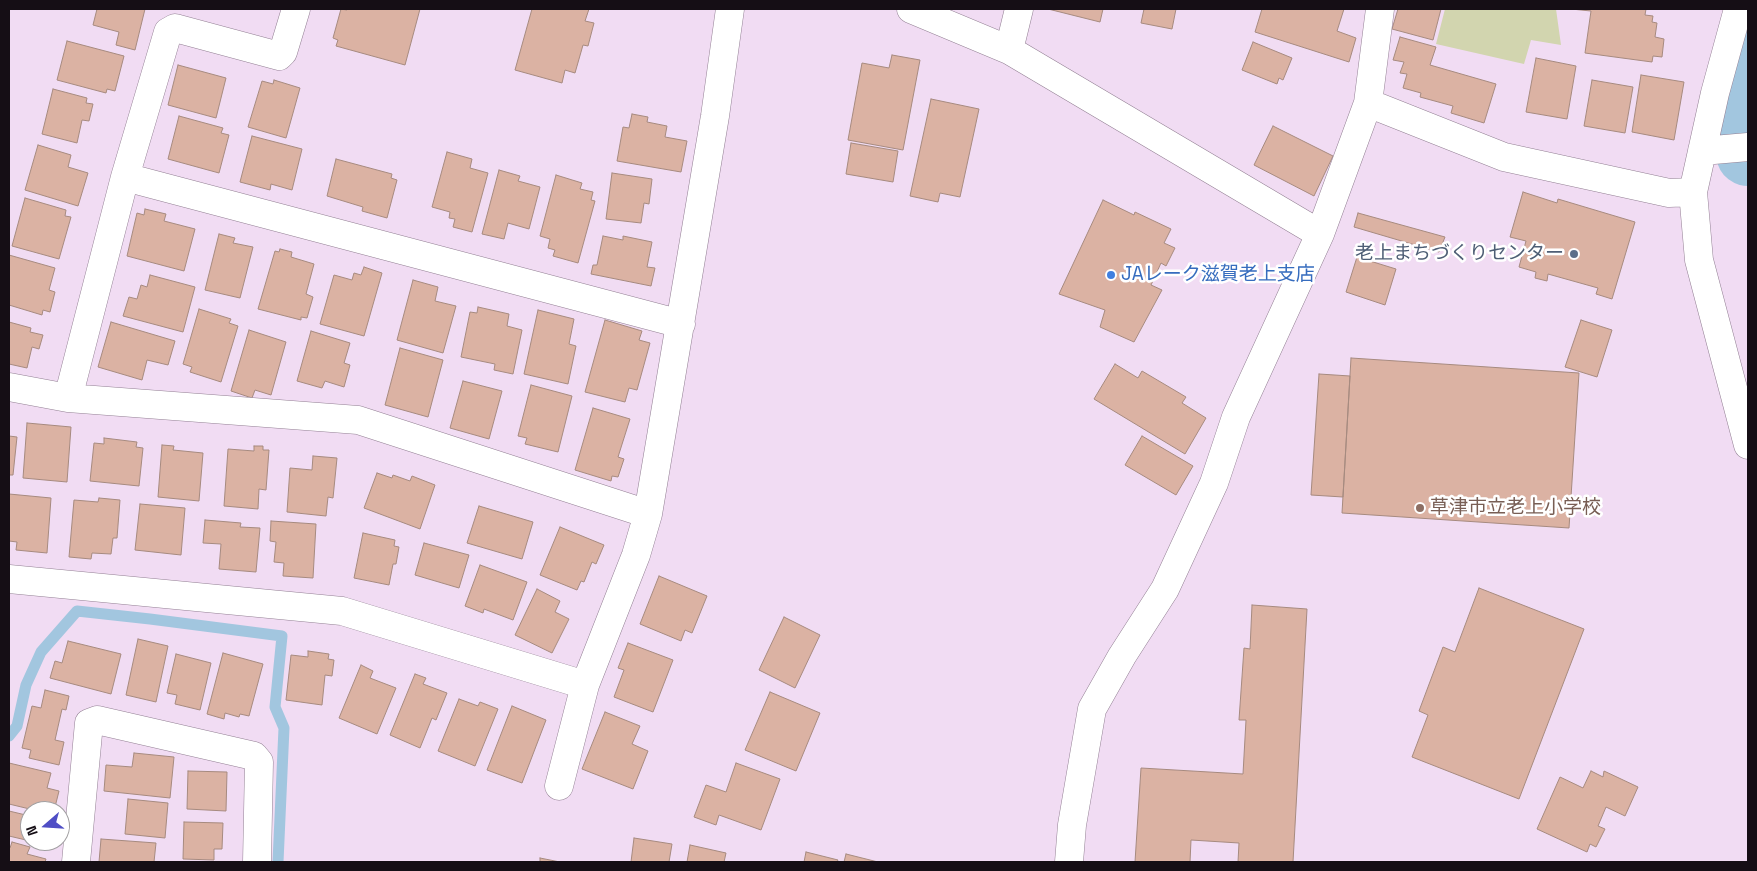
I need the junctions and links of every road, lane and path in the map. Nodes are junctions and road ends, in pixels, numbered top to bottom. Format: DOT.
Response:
graph roads {
  1 [pos="296,9"];
  2 [pos="730,9"];
  3 [pos="911,9"];
  4 [pos="1019,9"];
  5 [pos="1380,9"];
  6 [pos="1732,14"];
  7 [pos="1009,50"];
  8 [pos="1368,104"];
  9 [pos="1748,147"];
  10 [pos="1702,151"];
  11 [pos="125,177"];
  12 [pos="1693,192"];
  13 [pos="1320,234"];
  14 [pos="681,324"];
  15 [pos="9,387"];
  16 [pos="68,398"];
  17 [pos="1748,445"];
  18 [pos="648,514"];
  19 [pos="9,579"];
  20 [pos="585,685"];
  21 [pos="559,786"];
  22 [pos="76,862"];
  23 [pos="257,862"];
  24 [pos="1069,862"];
  1 -- 11 [label="street"];
  2 -- 14 [label="street"];
  3 -- 7 [label="street"];
  4 -- 7 [label="street"];
  5 -- 8 [label="street"];
  6 -- 10 [label="street"];
  7 -- 13 [label="street"];
  8 -- 12 [label="street"];
  8 -- 13 [label="street"];
  9 -- 10 [label="street"];
  10 -- 12 [label="street"];
  11 -- 14 [label="street"];
  11 -- 16 [label="street"];
  12 -- 17 [label="street"];
  13 -- 24 [label="street"];
  14 -- 18 [label="street"];
  15 -- 16 [label="street"];
  16 -- 18 [label="street"];
  18 -- 20 [label="street"];
  19 -- 20 [label="street"];
  20 -- 21 [label="street"];
  22 -- 23 [label="street"];
}
